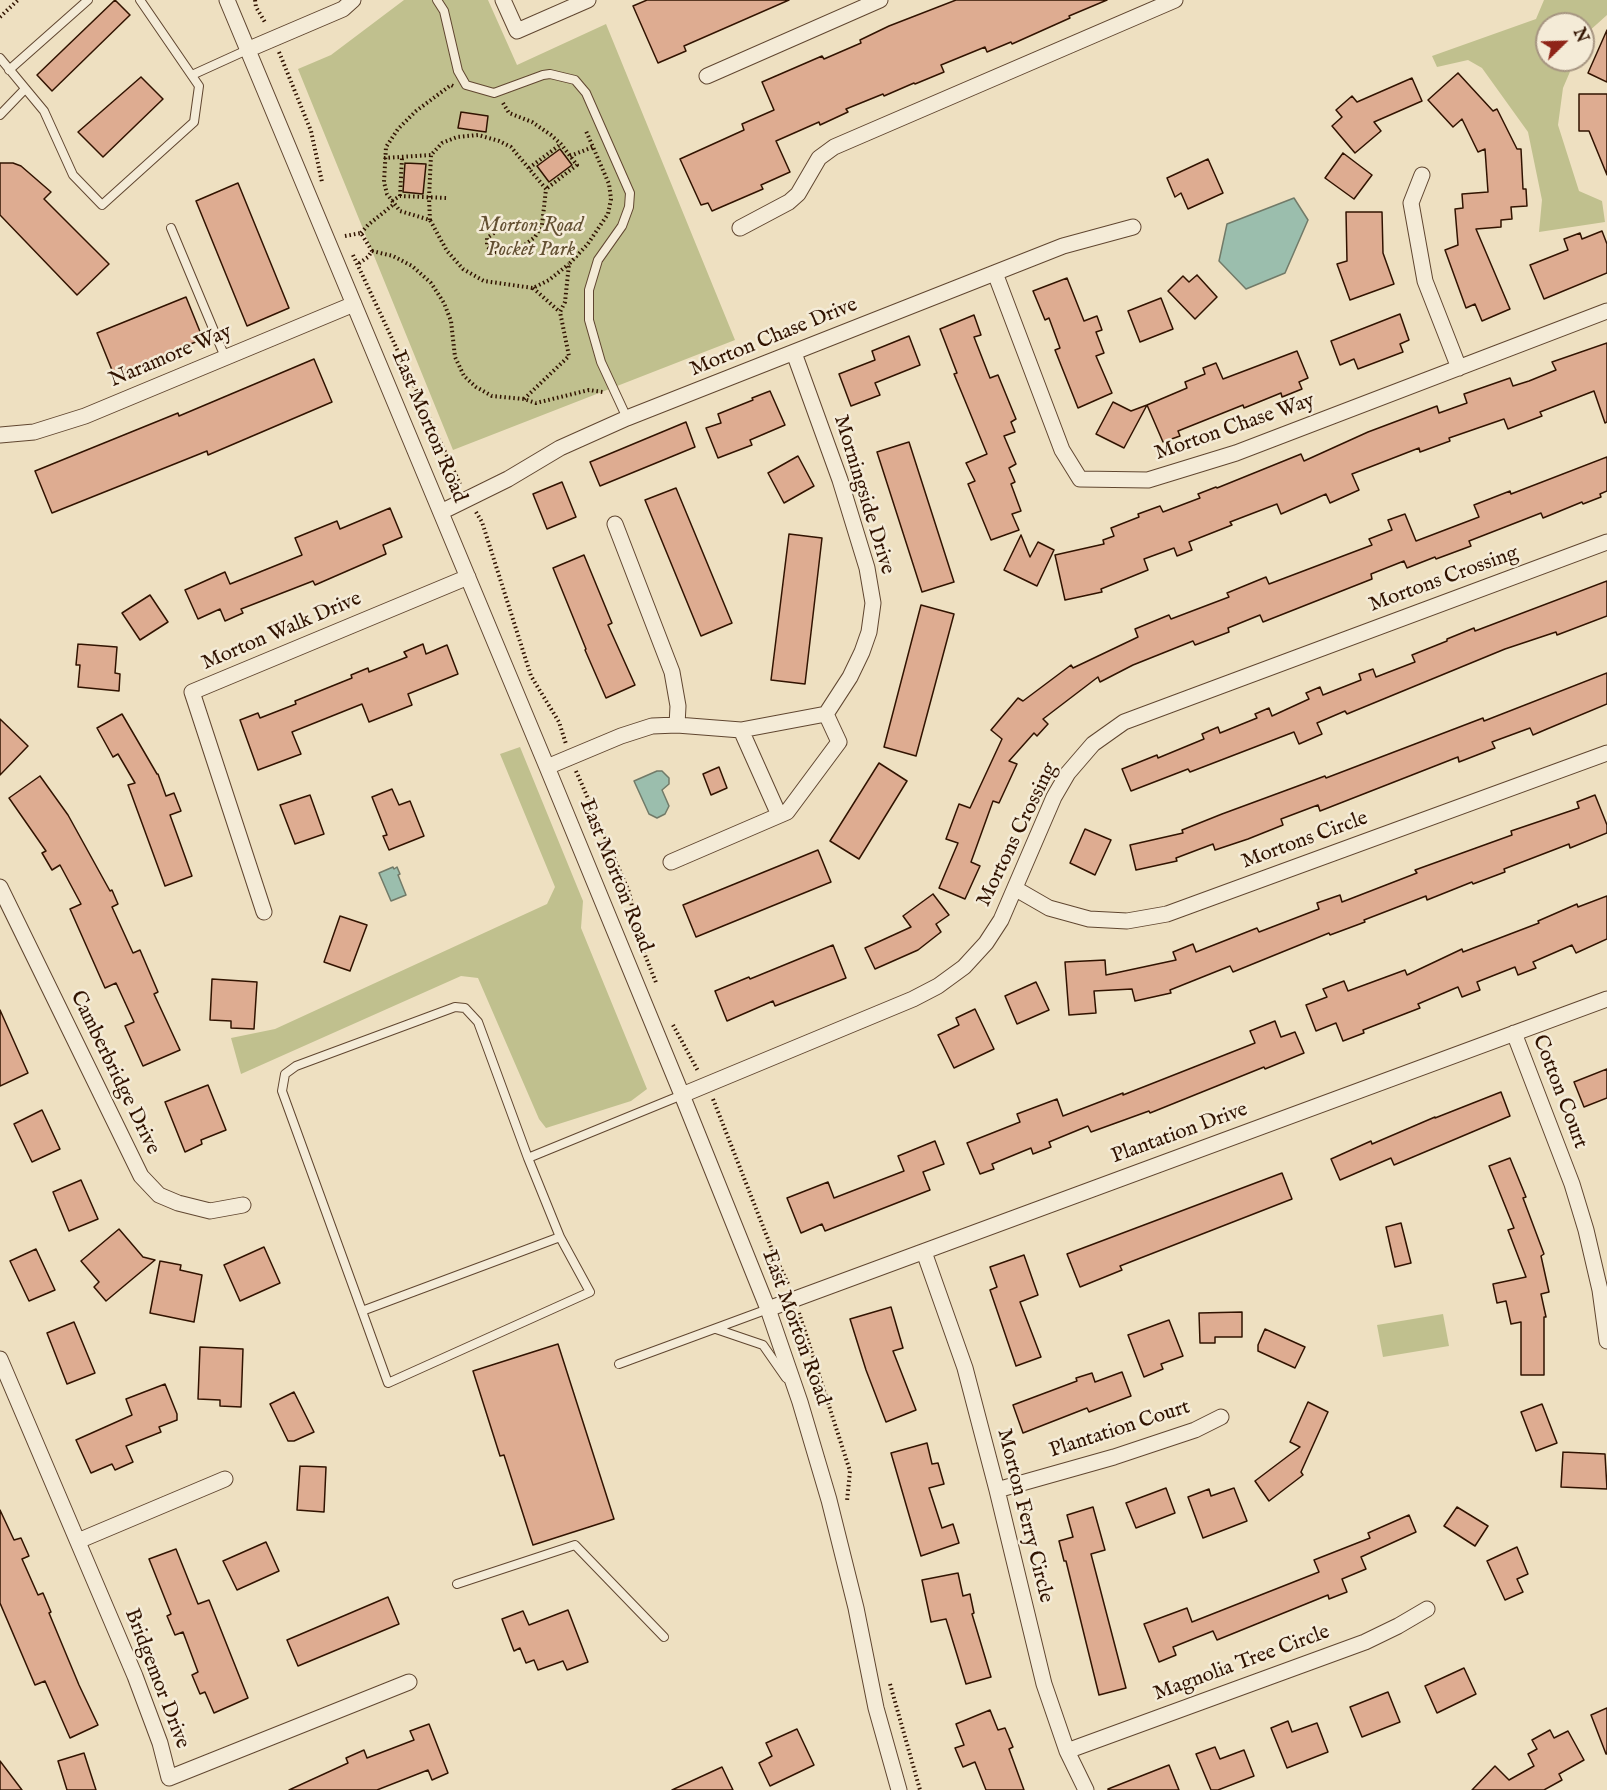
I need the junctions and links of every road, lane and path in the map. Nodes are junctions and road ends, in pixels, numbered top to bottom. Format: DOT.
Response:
graph roads {
  1 [pos="18,0"];
  2 [pos="88,0"];
  3 [pos="140,0"];
  4 [pos="227,0"];
  5 [pos="353,0"];
  6 [pos="437,0"];
  7 [pos="503,0"];
  8 [pos="588,0"];
  9 [pos="880,0"];
  10 [pos="1175,0"];
  11 [pos="0,17"];
  12 [pos="248,50"];
  13 [pos="0,58"];
  14 [pos="9,70"];
  15 [pos="192,75"];
  16 [pos="707,76"];
  17 [pos="25,89"];
  18 [pos="460,91"];
  19 [pos="513,99"];
  20 [pos="0,115"];
  21 [pos="585,127"];
  22 [pos="561,144"];
  23 [pos="593,147"];
  24 [pos="431,155"];
  25 [pos="570,156"];
  26 [pos="384,158"];
  27 [pos="402,158"];
  28 [pos="529,168"];
  29 [pos="1422,175"];
  30 [pos="546,189"];
  31 [pos="400,196"];
  32 [pos="429,198"];
  33 [pos="447,198"];
  34 [pos="393,202"];
  35 [pos="430,220"];
  36 [pos="1132,227"];
  37 [pos="171,228"];
  38 [pos="740,228"];
  39 [pos="508,231"];
  40 [pos="361,233"];
  41 [pos="345,236"];
  42 [pos="372,251"];
  43 [pos="358,264"];
  44 [pos="569,264"];
  45 [pos="995,273"];
  46 [pos="533,288"];
  47 [pos="354,304"];
  48 [pos="1607,311"];
  49 [pos="560,312"];
  50 [pos="794,353"];
  51 [pos="225,357"];
  52 [pos="1459,368"];
  53 [pos="614,392"];
  54 [pos="524,399"];
  55 [pos="627,418"];
  56 [pos="0,435"];
  57 [pos="441,512"];
  58 [pos="615,524"];
  59 [pos="1607,542"];
  60 [pos="468,577"];
  61 [pos="826,714"];
  62 [pos="677,725"];
  63 [pos="741,730"];
  64 [pos="1607,753"];
  65 [pos="547,767"];
  66 [pos="779,815"];
  67 [pos="671,862"];
  68 [pos="0,886"];
  69 [pos="1016,889"];
  70 [pos="264,912"];
  71 [pos="1607,999"];
  72 [pos="1514,1033"];
  73 [pos="682,1095"];
  74 [pos="528,1158"];
  75 [pos="243,1205"];
  76 [pos="560,1237"];
  77 [pos="924,1252"];
  78 [pos="768,1310"];
  79 [pos="362,1311"];
  80 [pos="715,1329"];
  81 [pos="1607,1341"];
  82 [pos="0,1359"];
  83 [pos="619,1364"];
  84 [pos="796,1392"];
  85 [pos="1221,1417"];
  86 [pos="225,1479"];
  87 [pos="997,1490"];
  88 [pos="78,1541"];
  89 [pos="458,1584"];
  90 [pos="1427,1609"];
  91 [pos="664,1637"];
  92 [pos="409,1682"];
  93 [pos="1067,1751"];
  94 [pos="899,1790"];
  95 [pos="1086,1790"];
  1 -- 11 [label="path"];
  2 -- 14 [label="lane"];
  3 -- 15 [label="lane"];
  4 -- 12 [label="street, East Morton Road"];
  5 -- 12 [label="street"];
  6 -- 53 [label="lane"];
  7 -- 8 [label="street"];
  9 -- 16 [label="street"];
  10 -- 38 [label="street"];
  12 -- 15 [label="lane"];
  12 -- 47 [label="street, East Morton Road"];
  13 -- 14 [label="lane"];
  14 -- 17 [label="lane"];
  15 -- 17 [label="lane"];
  17 -- 20 [label="lane"];
  18 -- 26 [label="path"];
  19 -- 22 [label="path"];
  21 -- 23 [label="path"];
  22 -- 25 [label="path"];
  22 -- 28 [label="path"];
  23 -- 25 [label="path"];
  23 -- 44 [label="path"];
  24 -- 27 [label="path"];
  24 -- 28 [label="path"];
  24 -- 32 [label="path"];
  25 -- 30 [label="path"];
  26 -- 27 [label="path"];
  26 -- 34 [label="path"];
  27 -- 31 [label="path"];
  28 -- 30 [label="path"];
  29 -- 52 [label="street"];
  30 -- 39 [label="path"];
  31 -- 32 [label="path"];
  31 -- 34 [label="path"];
  32 -- 33 [label="path"];
  32 -- 35 [label="path"];
  34 -- 35 [label="path"];
  34 -- 40 [label="path"];
  35 -- 46 [label="path"];
  36 -- 45 [label="street, Morton Chase Drive"];
  37 -- 51 [label="lane"];
  40 -- 41 [label="path"];
  40 -- 42 [label="path"];
  42 -- 43 [label="path"];
  42 -- 54 [label="path"];
  44 -- 46 [label="path"];
  44 -- 49 [label="path"];
  45 -- 50 [label="street, Morton Chase Drive"];
  45 -- 52 [label="street, Morton Chase Way"];
  46 -- 49 [label="path"];
  47 -- 51 [label="street, Naramore Way"];
  47 -- 57 [label="street, East Morton Road"];
  48 -- 52 [label="street, Morton Chase Way"];
  49 -- 54 [label="path"];
  50 -- 55 [label="street, Morton Chase Drive"];
  50 -- 61 [label="street, Morningside Drive"];
  51 -- 56 [label="street, Naramore Way"];
  53 -- 54 [label="path"];
  53 -- 55 [label="lane"];
  55 -- 57 [label="street, Morton Chase Drive"];
  57 -- 60 [label="street, East Morton Road"];
  58 -- 62 [label="street"];
  59 -- 69 [label="street, Mortons Crossing"];
  60 -- 65 [label="street, East Morton Road"];
  60 -- 70 [label="street, Morton Walk Drive"];
  61 -- 63 [label="street"];
  61 -- 66 [label="street"];
  62 -- 63 [label="street"];
  62 -- 65 [label="street"];
  63 -- 66 [label="street"];
  64 -- 69 [label="street, Mortons Circle"];
  65 -- 73 [label="street, East Morton Road"];
  66 -- 67 [label="street"];
  68 -- 75 [label="street, Camberbridge Drive"];
  69 -- 73 [label="street, Mortons Crossing"];
  71 -- 72 [label="street, Plantation Drive"];
  72 -- 77 [label="street, Plantation Drive"];
  72 -- 81 [label="street, Cotton Court"];
  73 -- 74 [label="lane"];
  73 -- 78 [label="street, East Morton Road"];
  74 -- 76 [label="lane"];
  74 -- 79 [label="lane"];
  76 -- 79 [label="lane"];
  76 -- 79 [label="lane"];
  77 -- 78 [label="street, Plantation Drive"];
  77 -- 87 [label="street, Morton Ferry Circle"];
  78 -- 80 [label="lane"];
  78 -- 84 [label="street, East Morton Road"];
  80 -- 83 [label="lane"];
  80 -- 84 [label="lane"];
  82 -- 88 [label="street, Bridgemor Drive"];
  84 -- 94 [label="street, East Morton Road"];
  85 -- 87 [label="street, Plantation Court"];
  86 -- 88 [label="street"];
  87 -- 93 [label="street, Morton Ferry Circle"];
  88 -- 92 [label="street, Bridgemor Drive"];
  89 -- 91 [label="lane"];
  90 -- 93 [label="street, Magnolia Tree Circle"];
  93 -- 95 [label="street, Morton Ferry Circle"];
}
